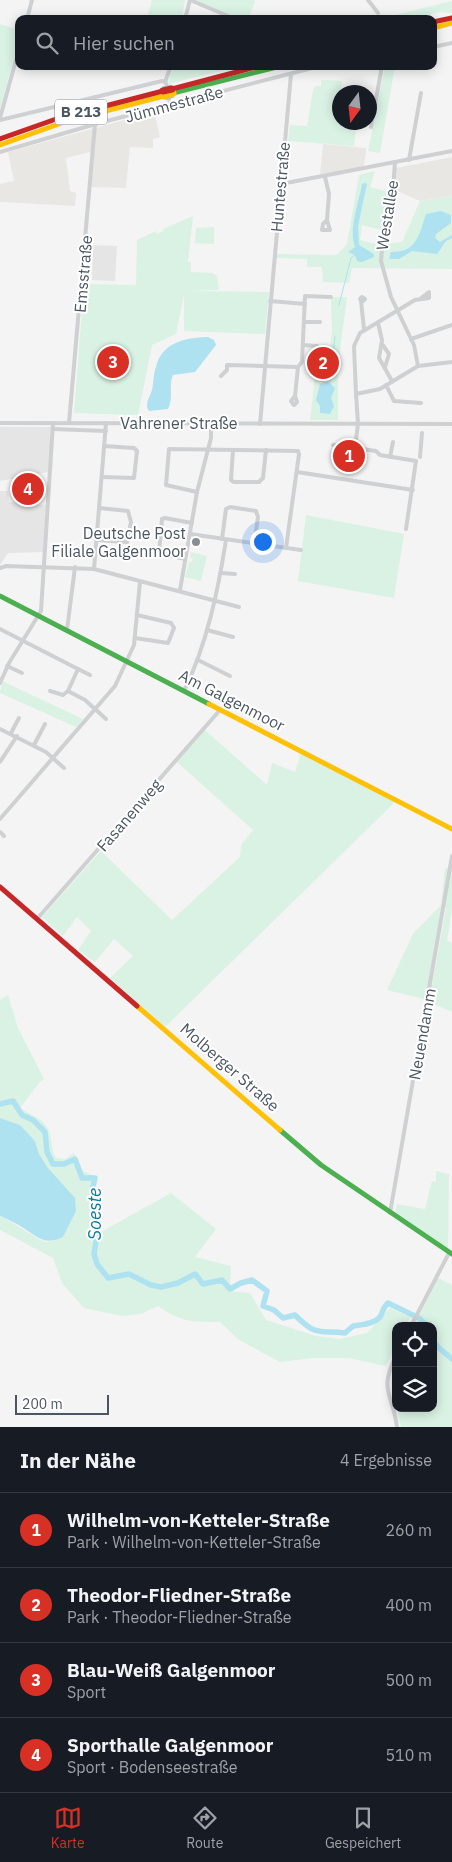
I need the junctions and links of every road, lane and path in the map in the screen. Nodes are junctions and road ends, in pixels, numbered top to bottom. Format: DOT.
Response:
graph roads {
  1 [pos="32,0"];
  2 [pos="190,0"];
  3 [pos="368,0"];
  4 [pos="378,13"];
  5 [pos="28,15"];
  6 [pos="186,15"];
  7 [pos="226,15"];
  8 [pos="452,18"];
  9 [pos="437,21"];
  10 [pos="452,23"];
  11 [pos="437,27"];
  12 [pos="452,43"];
  13 [pos="437,46"];
  14 [pos="15,64"];
  15 [pos="170,70"];
  16 [pos="245,70"];
  17 [pos="264,70"];
  18 [pos="306,70"];
  19 [pos="381,70"];
  20 [pos="291,74"];
  21 [pos="165,82"];
  22 [pos="172,91"];
  23 [pos="164,93"];
  24 [pos="421,93"];
  25 [pos="377,94"];
  26 [pos="170,104"];
  27 [pos="0,119"];
  28 [pos="95,124"];
  29 [pos="0,139"];
  30 [pos="0,145"];
  31 [pos="452,151"];
  32 [pos="0,152"];
  33 [pos="408,160"];
  34 [pos="395,162"];
  35 [pos="326,176"];
  36 [pos="281,184"];
  37 [pos="327,220"];
  38 [pos="331,296"];
  39 [pos="421,298"];
  40 [pos="270,301"];
  41 [pos="361,301"];
  42 [pos="305,304"];
  43 [pos="398,311"];
  44 [pos="452,320"];
  45 [pos="306,322"];
  46 [pos="320,322"];
  47 [pos="378,323"];
  48 [pos="450,326"];
  49 [pos="364,329"];
  50 [pos="411,339"];
  51 [pos="382,344"];
  52 [pos="303,345"];
  53 [pos="317,346"];
  54 [pos="452,362"];
  55 [pos="265,366"];
  56 [pos="418,366"];
  57 [pos="298,367"];
  58 [pos="386,367"];
  59 [pos="221,376"];
  60 [pos="392,381"];
  61 [pos="386,385"];
  62 [pos="356,394"];
  63 [pos="295,396"];
  64 [pos="421,403"];
  65 [pos="0,423"];
  66 [pos="53,423"];
  67 [pos="69,423"];
  68 [pos="106,423"];
  69 [pos="211,423"];
  70 [pos="260,424"];
  71 [pos="358,424"];
  72 [pos="452,424"];
  73 [pos="53,429"];
  74 [pos="106,431"];
  75 [pos="422,433"];
  76 [pos="393,442"];
  77 [pos="333,445"];
  78 [pos="104,446"];
  79 [pos="354,448"];
  80 [pos="208,449"];
  81 [pos="233,450"];
  82 [pos="266,450"];
  83 [pos="390,457"];
  84 [pos="418,459"];
  85 [pos="297,472"];
  86 [pos="102,477"];
  87 [pos="413,490"];
  88 [pos="197,492"];
  89 [pos="99,508"];
  90 [pos="192,523"];
  91 [pos="406,529"];
  92 [pos="190,534"];
  93 [pos="224,539"];
  94 [pos="97,540"];
  95 [pos="254,544"];
  96 [pos="286,548"];
  97 [pos="301,550"];
  98 [pos="186,559"];
  99 [pos="44,567"];
  100 [pos="75,567"];
  101 [pos="0,568"];
  102 [pos="94,569"];
  103 [pos="221,573"];
  104 [pos="235,574"];
  105 [pos="140,582"];
  106 [pos="180,590"];
  107 [pos="0,596"];
  108 [pos="215,600"];
  109 [pos="238,608"];
  110 [pos="137,615"];
  111 [pos="39,616"];
  112 [pos="0,629"];
  113 [pos="67,630"];
  114 [pos="207,630"];
  115 [pos="233,636"];
  116 [pos="135,638"];
  117 [pos="24,641"];
  118 [pos="198,660"];
  119 [pos="127,662"];
  120 [pos="0,667"];
  121 [pos="6,668"];
  122 [pos="78,669"];
  123 [pos="22,673"];
  124 [pos="90,675"];
  125 [pos="230,676"];
  126 [pos="0,683"];
  127 [pos="68,690"];
  128 [pos="184,691"];
  129 [pos="50,692"];
  130 [pos="95,709"];
  131 [pos="220,710"];
  132 [pos="19,718"];
  133 [pos="106,719"];
  134 [pos="45,724"];
  135 [pos="0,729"];
  136 [pos="11,733"];
  137 [pos="17,736"];
  138 [pos="34,744"];
  139 [pos="53,758"];
  140 [pos="0,762"];
  141 [pos="64,768"];
  142 [pos="0,819"];
  143 [pos="452,830"];
  144 [pos="0,832"];
  145 [pos="4,836"];
  146 [pos="452,856"];
  147 [pos="0,887"];
  148 [pos="37,919"];
  149 [pos="390,1213"];
  150 [pos="450,1253"];
  151 [pos="413,1322"];
  152 [pos="392,1363"];
  153 [pos="397,1427"];
  1 -- 5 [label="street"];
  2 -- 6 [label="street"];
  2 -- 7 [label="street"];
  3 -- 4 [label="street"];
  8 -- 9 [label="main road"];
  10 -- 11 [label="main road"];
  12 -- 13 [label="street"];
  14 -- 27 [label="street"];
  15 -- 21 [label="street"];
  16 -- 22 [label="main road, B 213"];
  17 -- 22 [label="main road, B 213"];
  18 -- 20 [label="street, Jümmestraße"];
  19 -- 25 [label="street"];
  20 -- 26 [label="street, Jümmestraße"];
  20 -- 36 [label="street, Huntestraße"];
  21 -- 26 [label="street"];
  21 -- 27 [label="street"];
  22 -- 23 [label="main road, B 213, bridge"];
  23 -- 29 [label="main road, B 213"];
  23 -- 30 [label="main road, B 213"];
  24 -- 33 [label="street, Westallee"];
  26 -- 28 [label="street, Jümmestraße"];
  28 -- 32 [label="street, Jümmestraße"];
  28 -- 67 [label="street, Emsstraße"];
  31 -- 33 [label="street, Westallee"];
  33 -- 34 [label="street, Westallee"];
  34 -- 35 [label="street, Westallee"];
  34 -- 43 [label="street, Westallee"];
  35 -- 36 [label="street, Westallee"];
  35 -- 37 [label="street"];
  36 -- 40 [label="street, Huntestraße"];
  38 -- 42 [label="street"];
  39 -- 43 [label="street"];
  40 -- 42 [label="street"];
  40 -- 55 [label="street, Huntestraße"];
  41 -- 49 [label="street"];
  42 -- 45 [label="street"];
  43 -- 47 [label="street"];
  43 -- 50 [label="street, Westallee"];
  44 -- 48 [label="street"];
  45 -- 46 [label="street"];
  45 -- 52 [label="street"];
  47 -- 49 [label="street"];
  47 -- 51 [label="street"];
  48 -- 50 [label="street"];
  49 -- 62 [label="street"];
  50 -- 56 [label="street, Westallee"];
  51 -- 58 [label="street"];
  51 -- 58 [label="street"];
  52 -- 53 [label="street"];
  52 -- 57 [label="street"];
  54 -- 56 [label="street"];
  55 -- 57 [label="street"];
  55 -- 59 [label="street"];
  55 -- 70 [label="street, Huntestraße"];
  56 -- 60 [label="street"];
  57 -- 63 [label="street"];
  58 -- 60 [label="street"];
  60 -- 61 [label="street"];
  61 -- 62 [label="street"];
  61 -- 64 [label="street"];
  62 -- 71 [label="street"];
  65 -- 66 [label="street, Vahrener Straße"];
  66 -- 67 [label="street, Vahrener Straße"];
  66 -- 73 [label="street"];
  67 -- 68 [label="street, Vahrener Straße"];
  68 -- 69 [label="street, Vahrener Straße"];
  68 -- 74 [label="street"];
  69 -- 70 [label="street, Vahrener Straße"];
  69 -- 80 [label="street"];
  70 -- 71 [label="street, Vahrener Straße"];
  71 -- 72 [label="street, Vahrener Straße"];
  71 -- 79 [label="street"];
  73 -- 74 [label="street"];
  73 -- 99 [label="street"];
  74 -- 78 [label="street"];
  75 -- 84 [label="street"];
  76 -- 83 [label="street"];
  77 -- 79 [label="street"];
  78 -- 86 [label="street"];
  78 -- 86 [label="street"];
  79 -- 83 [label="street"];
  80 -- 81 [label="street"];
  80 -- 88 [label="street"];
  80 -- 88 [label="street"];
  81 -- 82 [label="street"];
  81 -- 82 [label="street"];
  82 -- 85 [label="street"];
  83 -- 84 [label="street"];
  84 -- 87 [label="street"];
  85 -- 87 [label="street"];
  85 -- 96 [label="street"];
  86 -- 89 [label="street"];
  87 -- 91 [label="street"];
  88 -- 90 [label="street"];
  89 -- 94 [label="street"];
  89 -- 94 [label="street"];
  90 -- 92 [label="street"];
  90 -- 98 [label="street"];
  92 -- 93 [label="street"];
  92 -- 98 [label="street"];
  93 -- 95 [label="street"];
  93 -- 95 [label="street"];
  93 -- 103 [label="street"];
  94 -- 102 [label="street"];
  95 -- 96 [label="street"];
  96 -- 97 [label="street"];
  98 -- 106 [label="street"];
  99 -- 100 [label="street"];
  99 -- 101 [label="street"];
  99 -- 111 [label="street"];
  100 -- 102 [label="street"];
  100 -- 113 [label="street"];
  102 -- 105 [label="street"];
  103 -- 104 [label="street"];
  103 -- 108 [label="street"];
  105 -- 106 [label="street"];
  105 -- 110 [label="street"];
  106 -- 108 [label="street"];
  107 -- 111 [label="main road, Am Galgenmoor"];
  108 -- 109 [label="street"];
  108 -- 114 [label="street"];
  110 -- 116 [label="street"];
  110 -- 116 [label="street"];
  111 -- 113 [label="main road, Am Galgenmoor"];
  111 -- 117 [label="street"];
  112 -- 117 [label="street"];
  113 -- 119 [label="main road, Am Galgenmoor"];
  114 -- 115 [label="street"];
  114 -- 118 [label="street"];
  116 -- 119 [label="street"];
  117 -- 121 [label="street"];
  117 -- 122 [label="street"];
  118 -- 125 [label="street"];
  118 -- 128 [label="street"];
  119 -- 128 [label="main road, Am Galgenmoor"];
  119 -- 130 [label="street"];
  120 -- 121 [label="street"];
  121 -- 123 [label="street"];
  121 -- 126 [label="street"];
  122 -- 124 [label="street"];
  122 -- 127 [label="street"];
  127 -- 129 [label="street"];
  127 -- 130 [label="street"];
  128 -- 131 [label="main road, Am Galgenmoor"];
  130 -- 133 [label="street"];
  130 -- 139 [label="street"];
  131 -- 143 [label="main road, Am Galgenmoor"];
  131 -- 148 [label="street, Fasanenweg"];
  132 -- 136 [label="street"];
  134 -- 138 [label="street"];
  135 -- 136 [label="street"];
  136 -- 137 [label="street"];
  137 -- 138 [label="street"];
  137 -- 140 [label="street"];
  138 -- 139 [label="street"];
  139 -- 141 [label="street"];
  139 -- 142 [label="street"];
  144 -- 145 [label="street"];
  146 -- 149 [label="street, Neuendamm"];
  147 -- 148 [label="main road, Molberger Straße"];
  148 -- 149 [label="main road, Molberger Straße"];
  149 -- 150 [label="main road, Molberger Straße"];
  150 -- 151 [label="street"];
  152 -- 153 [label="street"];
}
